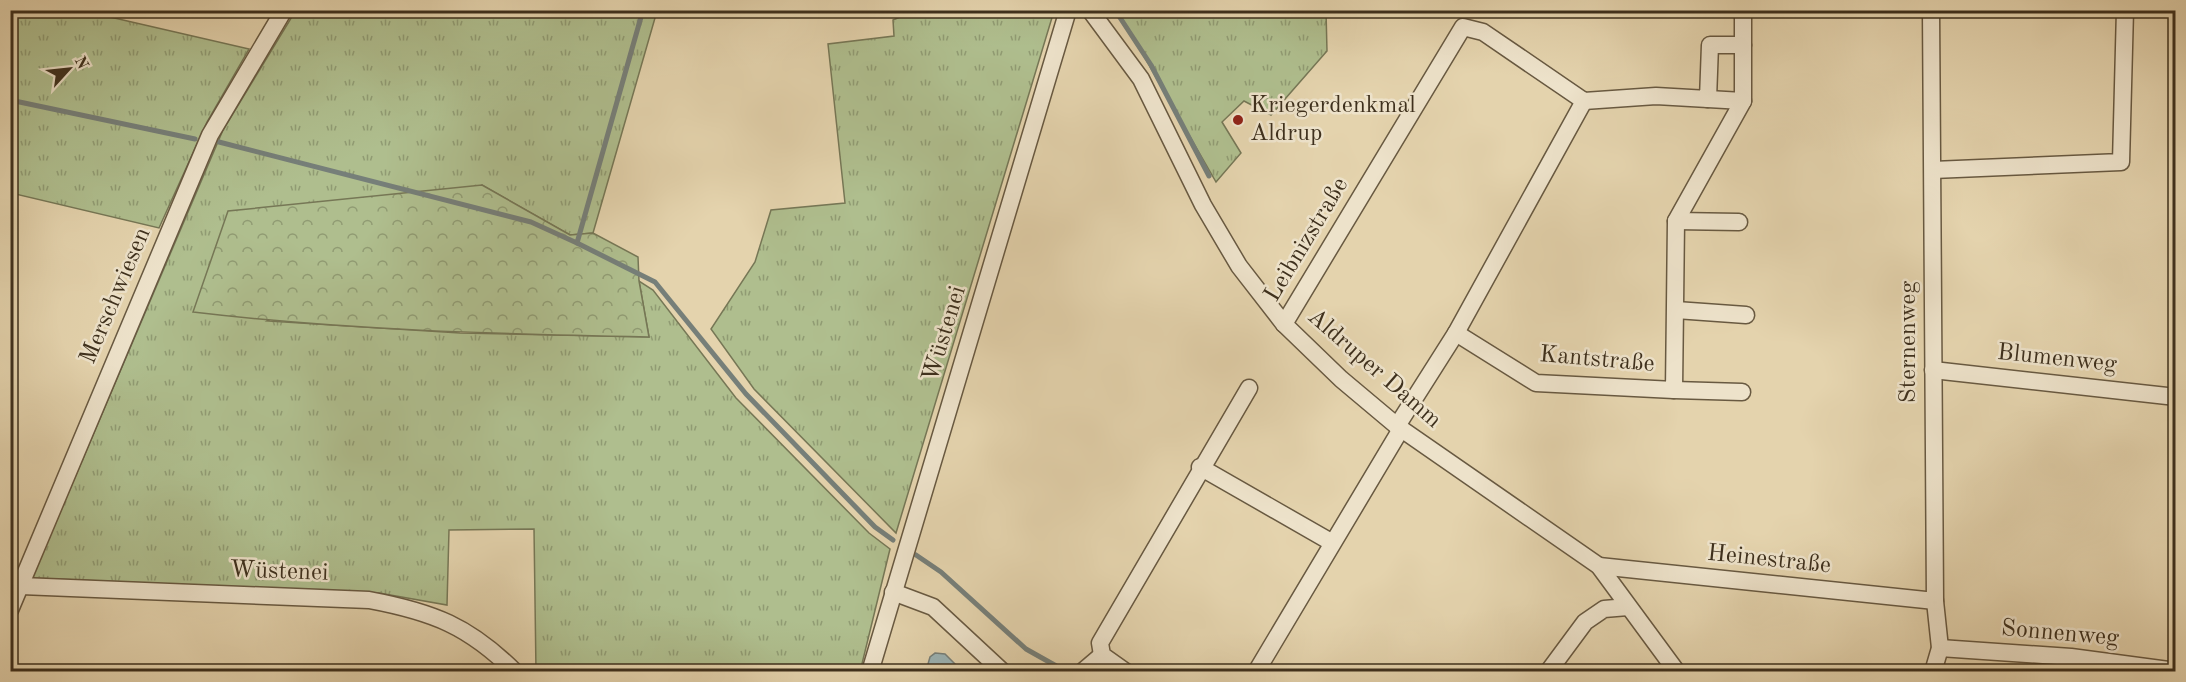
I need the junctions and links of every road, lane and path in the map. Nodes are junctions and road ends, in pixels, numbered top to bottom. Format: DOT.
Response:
graph roads {
  1 [pos="284,10"];
  2 [pos="1068,10"];
  3 [pos="1090,10"];
  4 [pos="1743,10"];
  5 [pos="1931,10"];
  6 [pos="2126,10"];
  7 [pos="1743,45"];
  8 [pos="1708,99"];
  9 [pos="1584,101"];
  10 [pos="1743,101"];
  11 [pos="1933,170"];
  12 [pos="1676,221"];
  13 [pos="1739,222"];
  14 [pos="1676,310"];
  15 [pos="1746,315"];
  16 [pos="1284,324"];
  17 [pos="1456,333"];
  18 [pos="1933,370"];
  19 [pos="1249,388"];
  20 [pos="1674,390"];
  21 [pos="1742,392"];
  22 [pos="2175,397"];
  23 [pos="1399,428"];
  24 [pos="1200,468"];
  25 [pos="1332,542"];
  26 [pos="1599,566"];
  27 [pos="21,586"];
  28 [pos="893,592"];
  29 [pos="1935,601"];
  30 [pos="1628,607"];
  31 [pos="10,610"];
  32 [pos="1940,648"];
  33 [pos="1102,655"];
  34 [pos="1083,671"];
  35 [pos="2175,671"];
  36 [pos="515,672"];
  37 [pos="870,672"];
  38 [pos="1003,672"];
  39 [pos="1126,672"];
  40 [pos="1256,672"];
  41 [pos="1548,672"];
  42 [pos="1677,672"];
  43 [pos="1933,672"];
  1 -- 27 [label="street, Merschwiesen"];
  2 -- 28 [label="street, Wüstenei"];
  3 -- 16 [label="street, Aldruper Damm"];
  4 -- 7 [label="street, Kantstraße"];
  5 -- 11 [label="street, Sternenweg"];
  6 -- 11 [label="street"];
  7 -- 8 [label="street"];
  7 -- 10 [label="street, Kantstraße"];
  8 -- 9 [label="street"];
  8 -- 10 [label="street"];
  9 -- 16 [label="street, Leibnizstraße"];
  9 -- 17 [label="street"];
  10 -- 12 [label="street, Kantstraße"];
  11 -- 18 [label="street, Sternenweg"];
  12 -- 13 [label="street"];
  12 -- 14 [label="street, Kantstraße"];
  14 -- 15 [label="street"];
  14 -- 20 [label="street, Kantstraße"];
  16 -- 23 [label="street, Aldruper Damm"];
  17 -- 20 [label="street, Kantstraße"];
  17 -- 23 [label="street"];
  18 -- 22 [label="street, Blumenweg"];
  18 -- 29 [label="street, Sternenweg"];
  19 -- 24 [label="street"];
  20 -- 21 [label="street, Kantstraße"];
  23 -- 25 [label="street"];
  23 -- 26 [label="street, Aldruper Damm"];
  24 -- 25 [label="street"];
  24 -- 33 [label="street"];
  25 -- 40 [label="street"];
  26 -- 29 [label="street, Heinestraße"];
  26 -- 30 [label="street, Aldruper Damm"];
  27 -- 31 [label="street, Merschwiesen"];
  27 -- 36 [label="street, Wüstenei"];
  28 -- 37 [label="street, Wüstenei"];
  28 -- 38 [label="street"];
  29 -- 32 [label="street, Sternenweg"];
  30 -- 41 [label="street"];
  30 -- 42 [label="street, Aldruper Damm"];
  32 -- 35 [label="street, Sonnenweg"];
  32 -- 43 [label="street, Sternenweg"];
  33 -- 34 [label="street"];
  33 -- 39 [label="street"];
}
